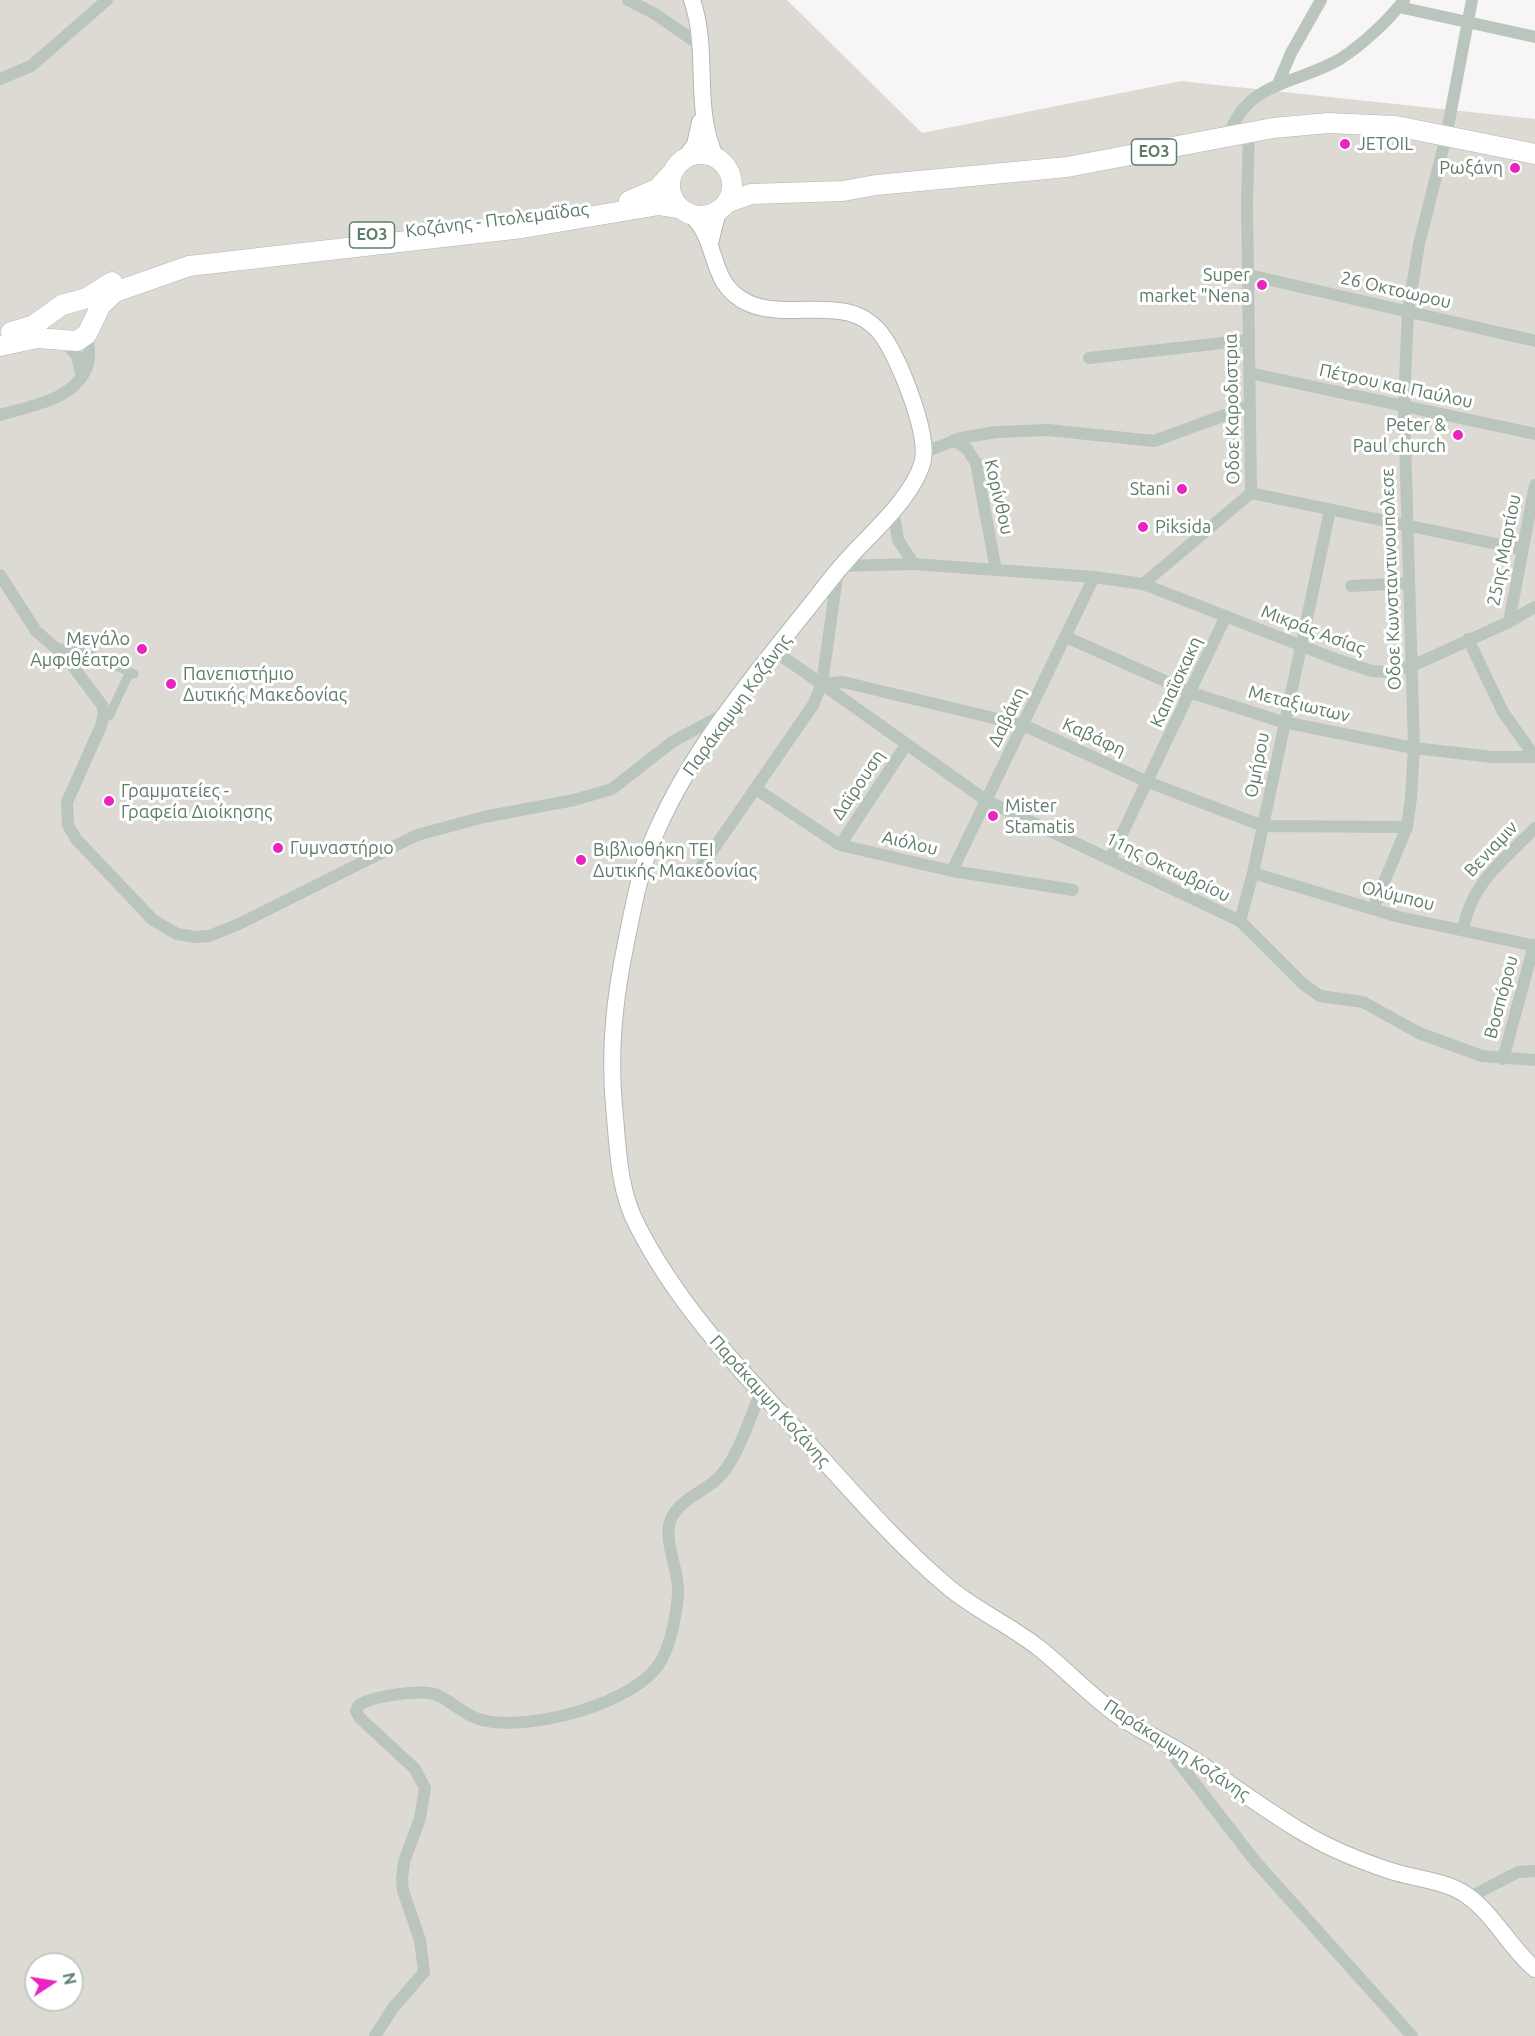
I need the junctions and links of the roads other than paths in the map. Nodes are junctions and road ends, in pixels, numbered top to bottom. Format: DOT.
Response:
graph roads {
  1 [pos="107,0"];
  2 [pos="628,0"];
  3 [pos="692,0"];
  4 [pos="1321,0"];
  5 [pos="1472,0"];
  6 [pos="1402,3"];
  7 [pos="1467,22"];
  8 [pos="1535,37"];
  9 [pos="700,45"];
  10 [pos="0,79"];
  11 [pos="1278,84"];
  12 [pos="702,109"];
  13 [pos="1249,132"];
  14 [pos="1446,136"];
  15 [pos="1228,137"];
  16 [pos="1535,154"];
  17 [pos="685,158"];
  18 [pos="722,164"];
  19 [pos="671,174"];
  20 [pos="876,185"];
  21 [pos="722,207"];
  22 [pos="685,211"];
  23 [pos="710,243"];
  24 [pos="1249,275"];
  25 [pos="72,302"];
  26 [pos="54,312"];
  27 [pos="1408,312"];
  28 [pos="89,329"];
  29 [pos="0,335"];
  30 [pos="1249,340"];
  31 [pos="1535,340"];
  32 [pos="62,341"];
  33 [pos="0,346"];
  34 [pos="1089,358"];
  35 [pos="1249,373"];
  36 [pos="82,376"];
  37 [pos="1250,406"];
  38 [pos="1404,406"];
  39 [pos="0,415"];
  40 [pos="1535,434"];
  41 [pos="954,440"];
  42 [pos="925,452"];
  43 [pos="1535,485"];
  44 [pos="1251,493"];
  45 [pos="893,510"];
  46 [pos="1330,510"];
  47 [pos="1407,527"];
  48 [pos="1521,549"];
  49 [pos="914,564"];
  50 [pos="840,568"];
  51 [pos="996,570"];
  52 [pos="0,575"];
  53 [pos="1094,577"];
  54 [pos="1408,583"];
  55 [pos="1143,584"];
  56 [pos="1351,586"];
  57 [pos="1535,607"];
  58 [pos="1226,616"];
  59 [pos="1509,622"];
  60 [pos="1066,637"];
  61 [pos="1468,639"];
  62 [pos="1300,645"];
  63 [pos="57,648"];
  64 [pos="774,651"];
  65 [pos="1412,666"];
  66 [pos="822,684"];
  67 [pos="1192,693"];
  68 [pos="728,712"];
  69 [pos="104,714"];
  70 [pos="1283,723"];
  71 [pos="1023,725"];
  72 [pos="906,745"];
  73 [pos="1414,748"];
  74 [pos="1535,757"];
  75 [pos="1148,782"];
  76 [pos="756,789"];
  77 [pos="987,801"];
  78 [pos="1263,826"];
  79 [pos="1407,827"];
  80 [pos="1535,828"];
  81 [pos="840,845"];
  82 [pos="1110,859"];
  83 [pos="699,870"];
  84 [pos="952,871"];
  85 [pos="1253,873"];
  86 [pos="1073,890"];
  87 [pos="1373,909"];
  88 [pos="1240,921"];
  89 [pos="1463,930"];
  90 [pos="1534,946"];
  91 [pos="1503,1059"];
  92 [pos="1535,1060"];
  93 [pos="761,1392"];
  94 [pos="1163,1742"];
  95 [pos="1535,1871"];
  96 [pos="1470,1897"];
  97 [pos="1535,1969"];
  98 [pos="375,2036"];
  99 [pos="1412,2036"];
  1 -- 10 [label="street"];
  2 -- 9 [label="street"];
  3 -- 9 [label="main road"];
  4 -- 11 [label="street"];
  5 -- 7 [label="street, Oδοε Κωνσταντινουπολεσε"];
  6 -- 7 [label="street"];
  6 -- 11 [label="street"];
  7 -- 8 [label="street"];
  7 -- 14 [label="street, Oδοε Κωνσταντινουπολεσε"];
  9 -- 12 [label="main road"];
  11 -- 15 [label="street"];
  12 -- 17 [label="main road"];
  12 -- 18 [label="main road"];
  13 -- 14 [label="main road, ΕΟ3"];
  13 -- 15 [label="main road, ΕΟ3"];
  13 -- 24 [label="street, Oδοε Καροδιστρια"];
  14 -- 16 [label="main road, ΕΟ3"];
  14 -- 27 [label="street, Oδοε Κωνσταντινουπολεσε"];
  15 -- 20 [label="main road, ΕΟ3"];
  17 -- 18 [label="main road, ΕΟ3"];
  17 -- 19 [label="main road, ΕΟ3"];
  18 -- 20 [label="main road, ΕΟ3"];
  18 -- 21 [label="main road"];
  19 -- 22 [label="main road"];
  19 -- 25 [label="main road, Κοζάνης - Πτολεμαΐδας / ΕΟ3"];
  20 -- 21 [label="main road, ΕΟ3"];
  21 -- 22 [label="main road, ΕΟ3"];
  21 -- 23 [label="main road, Παράκαμψη Κοζάνης"];
  22 -- 23 [label="main road, Παράκαμψη Κοζάνης"];
  22 -- 28 [label="main road, Κοζάνης - Πτολεμαΐδας / ΕΟ3"];
  23 -- 42 [label="main road, Παράκαμψη Κοζάνης"];
  24 -- 27 [label="street, 26 Οκτοωρου"];
  24 -- 30 [label="street, Oδοε Καροδιστρια"];
  25 -- 26 [label="main road, ΕΟ3"];
  25 -- 28 [label="main road"];
  26 -- 29 [label="main road, ΕΟ3"];
  26 -- 32 [label="main road"];
  27 -- 31 [label="street, 26 Οκτοωρου"];
  27 -- 38 [label="street, Oδοε Κωνσταντινουπολεσε"];
  28 -- 32 [label="main road"];
  28 -- 36 [label="street"];
  30 -- 34 [label="street"];
  30 -- 35 [label="street, Oδοε Καροδιστρια"];
  32 -- 33 [label="main road"];
  32 -- 36 [label="street"];
  35 -- 37 [label="street, Oδοε Καροδιστρια"];
  35 -- 38 [label="street, Πέτρου και Παύλου"];
  36 -- 39 [label="street"];
  37 -- 41 [label="street"];
  37 -- 44 [label="street, Oδοε Καροδιστρια"];
  38 -- 40 [label="street, Πέτρου και Παύλου"];
  38 -- 47 [label="street, Oδοε Κωνσταντινουπολεσε"];
  41 -- 42 [label="street"];
  41 -- 51 [label="street, Κορίνθου"];
  42 -- 45 [label="main road, Παράκαμψη Κοζάνης"];
  43 -- 48 [label="street, 25ης Μαρτίου"];
  44 -- 46 [label="street"];
  44 -- 55 [label="street, Oδοε Καροδιστρια"];
  45 -- 49 [label="street"];
  45 -- 50 [label="main road, Παράκαμψη Κοζάνης"];
  46 -- 47 [label="street"];
  46 -- 62 [label="street, Ομήρου"];
  47 -- 48 [label="street"];
  47 -- 54 [label="street, Oδοε Κωνσταντινουπολεσε"];
  48 -- 59 [label="street, 25ης Μαρτίου"];
  49 -- 50 [label="street"];
  49 -- 51 [label="street"];
  50 -- 64 [label="main road, Παράκαμψη Κοζάνης"];
  50 -- 66 [label="street"];
  51 -- 53 [label="street"];
  52 -- 63 [label="street"];
  53 -- 55 [label="street"];
  53 -- 60 [label="street, Δαβάκη"];
  54 -- 56 [label="street"];
  54 -- 65 [label="street, Oδοε Κωνσταντινουπολεσε"];
  55 -- 58 [label="street, Μικράς Ασίας"];
  57 -- 59 [label="street, Μικράς Ασίας"];
  58 -- 62 [label="street, Μικράς Ασίας"];
  58 -- 67 [label="street, Καπαΐσκακη"];
  59 -- 61 [label="street, Μικράς Ασίας"];
  60 -- 67 [label="street, Μεταξιωτων"];
  60 -- 71 [label="street, Δαβάκη"];
  61 -- 65 [label="street, Μικράς Ασίας"];
  61 -- 74 [label="street"];
  62 -- 65 [label="street, Μικράς Ασίας"];
  62 -- 70 [label="street, Ομήρου"];
  63 -- 69 [label="street"];
  63 -- 69 [label="street"];
  64 -- 66 [label="street"];
  64 -- 68 [label="main road, Παράκαμψη Κοζάνης"];
  65 -- 73 [label="street, Oδοε Κωνσταντινουπολεσε"];
  66 -- 71 [label="street, Καβάφη"];
  66 -- 72 [label="street, 11ης Οκτωβρίου"];
  66 -- 76 [label="street"];
  67 -- 70 [label="street, Μεταξιωτων"];
  67 -- 75 [label="street, Καπαΐσκακη"];
  68 -- 69 [label="street"];
  68 -- 93 [label="main road, Παράκαμψη Κοζάνης"];
  70 -- 73 [label="street, Μεταξιωτων"];
  70 -- 78 [label="street, Ομήρου"];
  71 -- 75 [label="street, Καβάφη"];
  71 -- 77 [label="street, Δαβάκη"];
  72 -- 77 [label="street, 11ης Οκτωβρίου"];
  72 -- 81 [label="street, Δαϊρουση"];
  73 -- 74 [label="street, Μεταξιωτων"];
  73 -- 79 [label="street, Oδοε Κωνσταντινουπολεσε"];
  75 -- 78 [label="street, Καβάφη"];
  75 -- 82 [label="street, Καπαΐσκακη"];
  76 -- 81 [label="street, Αιόλου"];
  76 -- 83 [label="street"];
  77 -- 82 [label="street, 11ης Οκτωβρίου"];
  77 -- 84 [label="street, Δαβάκη"];
  78 -- 79 [label="street, Καβάφη"];
  78 -- 85 [label="street, Ομήρου"];
  79 -- 87 [label="street, Oδοε Κωνσταντινουπολεσε"];
  80 -- 89 [label="street, Βενιαμιν"];
  81 -- 84 [label="street, Αιόλου"];
  82 -- 88 [label="street, 11ης Οκτωβρίου"];
  84 -- 86 [label="street, Αιόλου"];
  85 -- 87 [label="street, Ολύμπου"];
  85 -- 88 [label="street, Ομήρου"];
  87 -- 89 [label="street, Ολύμπου"];
  88 -- 91 [label="street, 11ης Οκτωβρίου"];
  89 -- 90 [label="street, Ολύμπου"];
  90 -- 91 [label="street, Βοσπόρου"];
  91 -- 92 [label="street, 11ης Οκτωβρίου"];
  93 -- 94 [label="main road, Παράκαμψη Κοζάνης"];
  93 -- 98 [label="street"];
  94 -- 96 [label="main road, Παράκαμψη Κοζάνης"];
  94 -- 99 [label="street"];
  95 -- 96 [label="street"];
  96 -- 97 [label="main road, Παράκαμψη Κοζάνης"];
}
